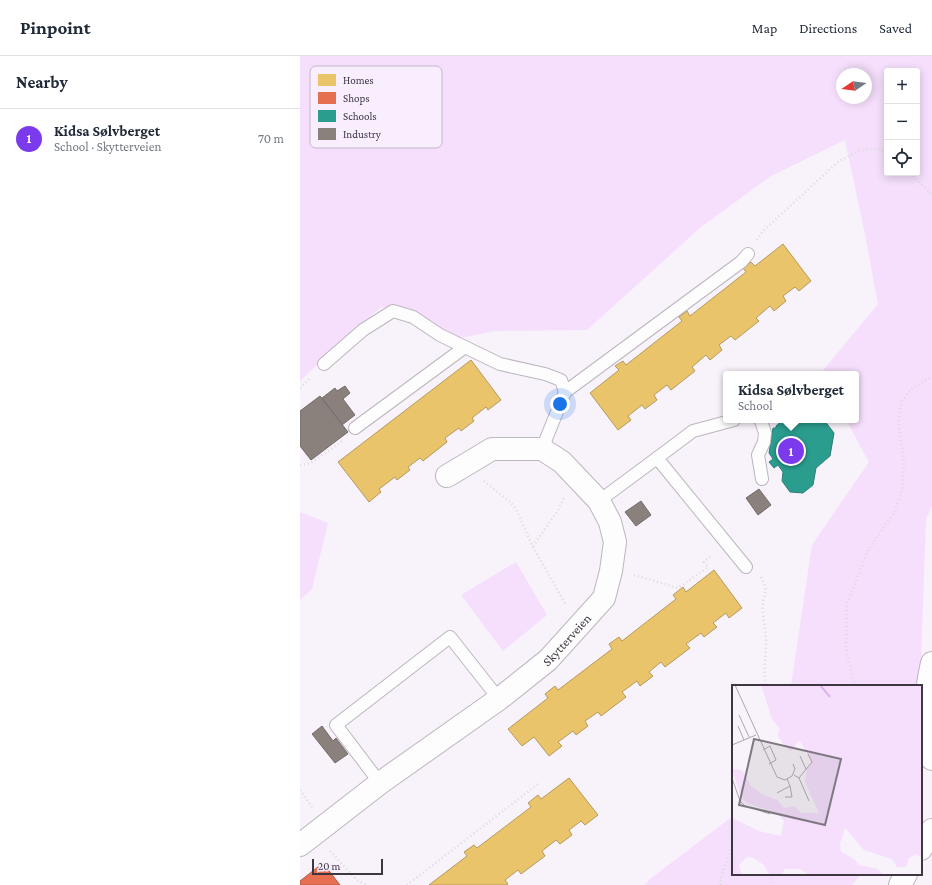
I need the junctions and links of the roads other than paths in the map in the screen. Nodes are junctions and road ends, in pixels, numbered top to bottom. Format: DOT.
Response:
graph roads {
  1 [pos="748,254"];
  2 [pos="464,347"];
  3 [pos="324,364"];
  4 [pos="564,392"];
  5 [pos="724,423"];
  6 [pos="762,423"];
  7 [pos="355,428"];
  8 [pos="542,449"];
  9 [pos="657,458"];
  10 [pos="454,472"];
  11 [pos="762,480"];
  12 [pos="599,501"];
  13 [pos="746,567"];
  14 [pos="932,663"];
  15 [pos="499,698"];
  16 [pos="932,758"];
  17 [pos="380,783"];
  18 [pos="932,830"];
  19 [pos="300,845"];
  20 [pos="922,847"];
  21 [pos="905,875"];
  22 [pos="900,885"];
  1 -- 4 [label="lane"];
  2 -- 3 [label="lane"];
  2 -- 4 [label="lane"];
  2 -- 7 [label="lane"];
  4 -- 8 [label="lane"];
  5 -- 9 [label="lane"];
  6 -- 11 [label="lane"];
  8 -- 10 [label="street"];
  8 -- 12 [label="street, Skytterveien"];
  9 -- 12 [label="lane"];
  9 -- 13 [label="lane"];
  12 -- 15 [label="street, Skytterveien"];
  14 -- 16 [label="street"];
  15 -- 17 [label="street, Skytterveien"];
  15 -- 17 [label="lane"];
  17 -- 19 [label="street, Skytterveien"];
  18 -- 20 [label="street"];
  21 -- 22 [label="street"];
}
